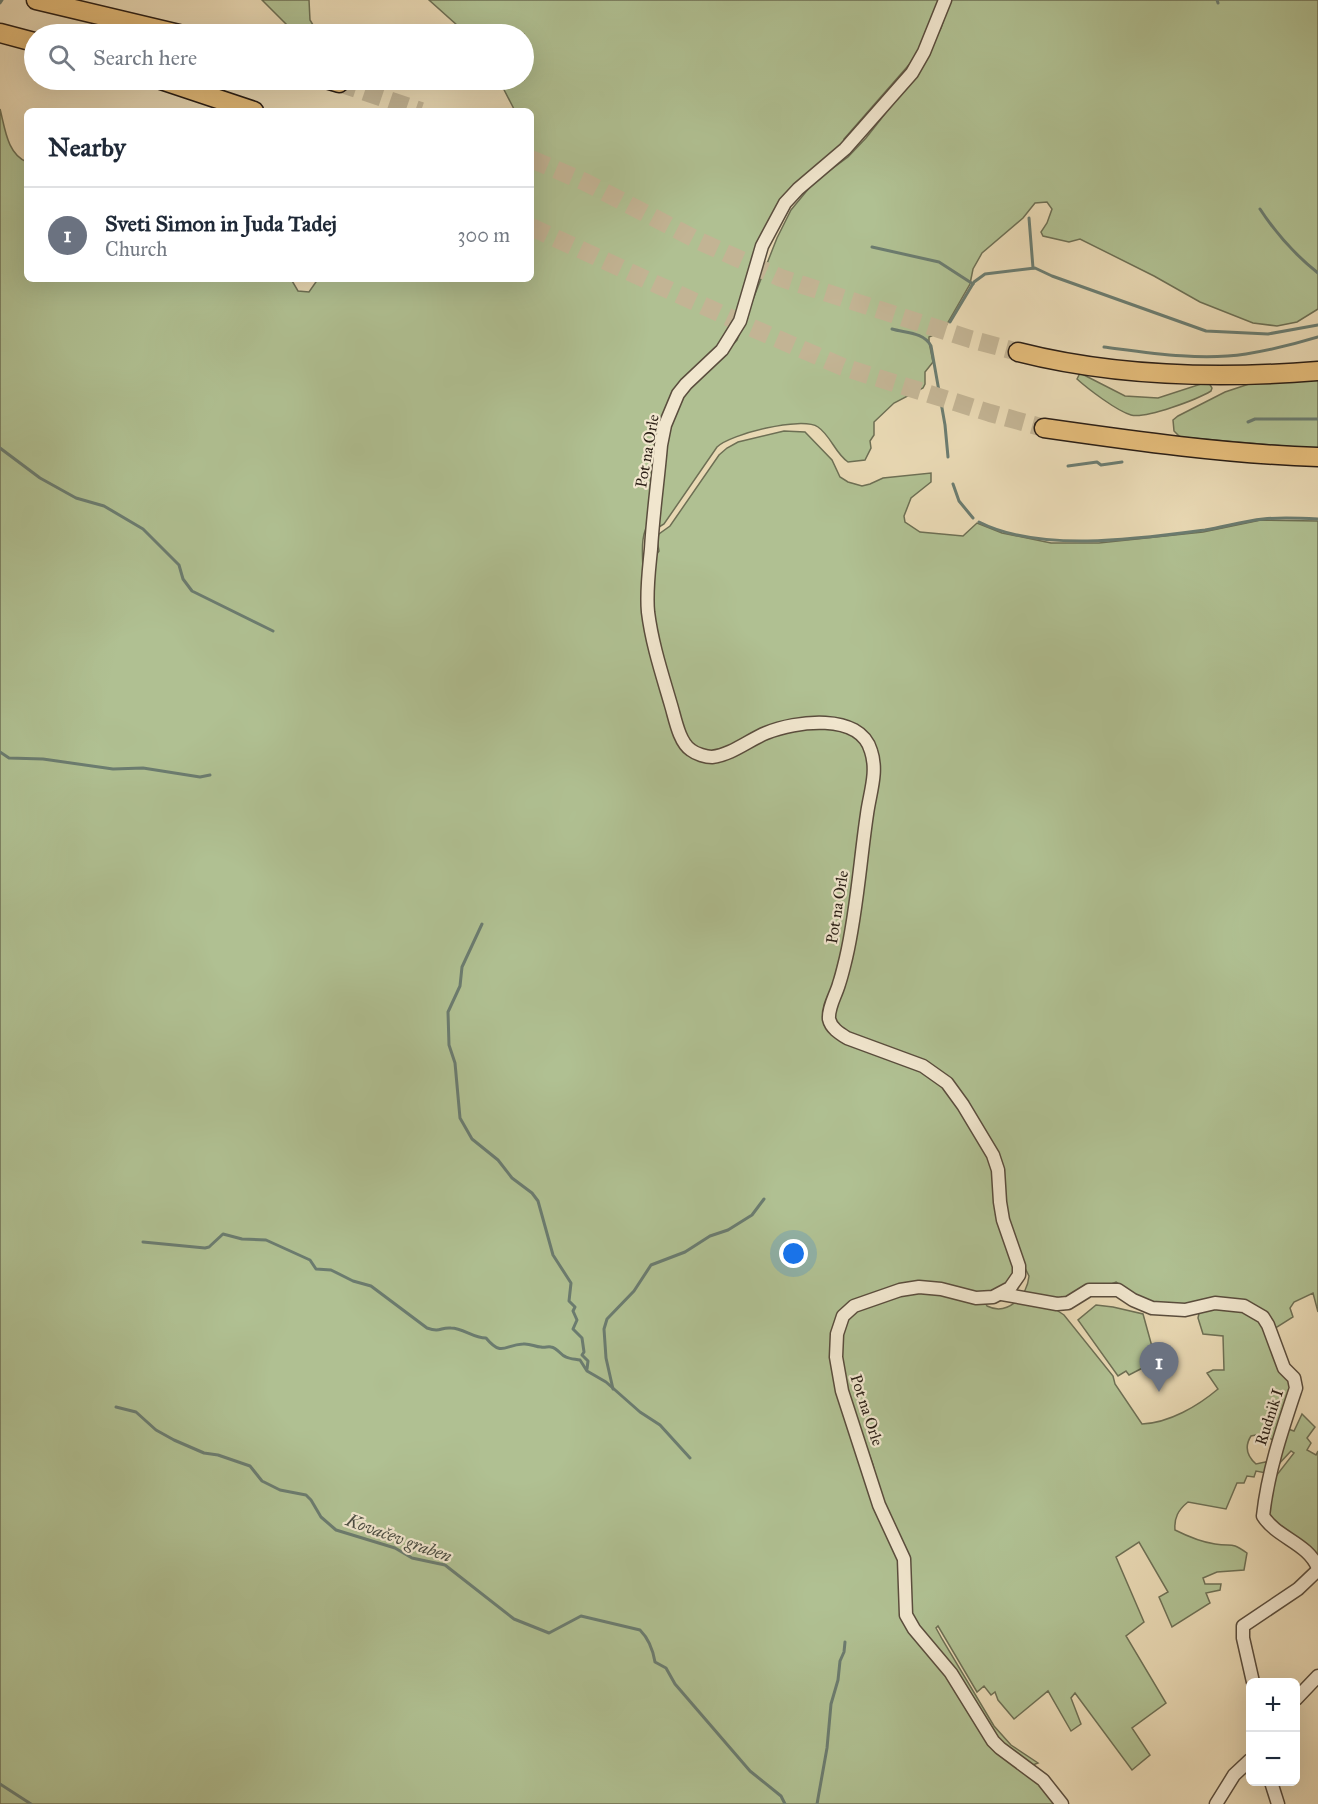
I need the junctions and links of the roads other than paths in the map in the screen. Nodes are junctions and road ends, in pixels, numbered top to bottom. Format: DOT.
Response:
graph roads {
  1 [pos="36,0"];
  2 [pos="945,0"];
  3 [pos="136,24"];
  4 [pos="0,33"];
  5 [pos="24,39"];
  6 [pos="191,90"];
  7 [pos="245,108"];
  8 [pos="1018,352"];
  9 [pos="1318,361"];
  10 [pos="1318,371"];
  11 [pos="1264,375"];
  12 [pos="1044,428"];
  13 [pos="1273,456"];
  14 [pos="1318,457"];
  15 [pos="1318,465"];
  16 [pos="1002,1294"];
  17 [pos="1318,1569"];
  18 [pos="1318,1676"];
  19 [pos="1252,1678"];
  20 [pos="1300,1695"];
  21 [pos="1246,1764"];
  22 [pos="1272,1786"];
  23 [pos="1062,1804"];
  24 [pos="1216,1804"];
  25 [pos="1278,1804"];
  1 -- 3 [label="highway"];
  2 -- 16 [label="street, Pot na Orle"];
  4 -- 5 [label="highway"];
  6 -- 7 [label="highway"];
  8 -- 11 [label="highway"];
  9 -- 11 [label="highway"];
  10 -- 11 [label="highway"];
  12 -- 13 [label="highway"];
  13 -- 14 [label="highway"];
  13 -- 15 [label="highway"];
  16 -- 17 [label="street, Rudnik I"];
  16 -- 23 [label="street, Pot na Orle"];
  17 -- 19 [label="street, Rudnik I"];
  18 -- 20 [label="street"];
  21 -- 24 [label="street"];
  22 -- 25 [label="street"];
}
